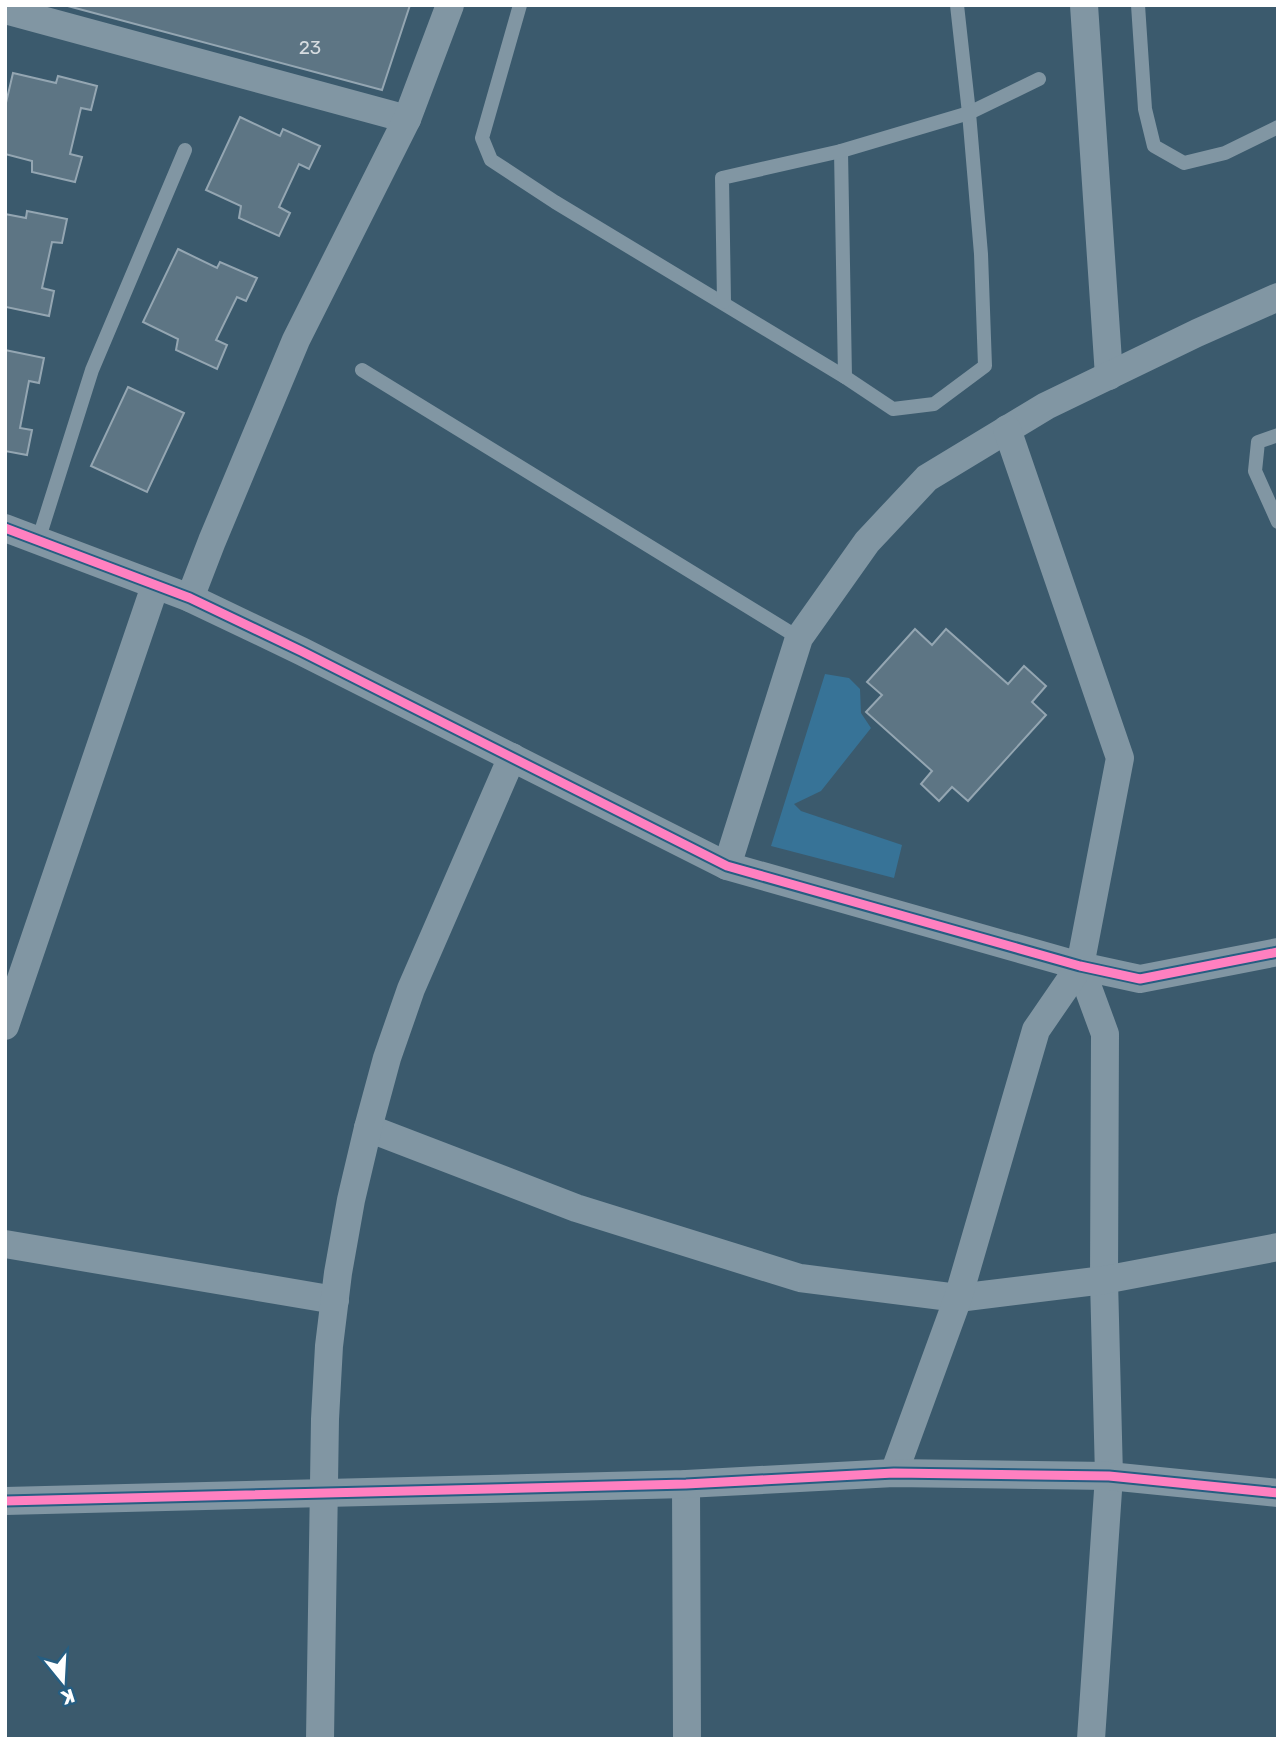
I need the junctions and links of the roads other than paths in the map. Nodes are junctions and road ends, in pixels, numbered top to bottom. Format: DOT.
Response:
graph roads {
  1 [pos="450,5"];
  2 [pos="520,5"];
  3 [pos="957,5"];
  4 [pos="1084,5"];
  5 [pos="1138,5"];
  6 [pos="5,10"];
  7 [pos="1039,79"];
  8 [pos="970,113"];
  9 [pos="407,119"];
  10 [pos="1278,127"];
  11 [pos="185,150"];
  12 [pos="841,151"];
  13 [pos="1278,297"];
  14 [pos="724,302"];
  15 [pos="362,370"];
  16 [pos="1110,376"];
  17 [pos="845,377"];
  18 [pos="1007,429"];
  19 [pos="1278,435"];
  20 [pos="1278,522"];
  21 [pos="5,528"];
  22 [pos="38,541"];
  23 [pos="155,586"];
  24 [pos="190,598"];
  25 [pos="799,638"];
  26 [pos="512,757"];
  27 [pos="727,866"];
  28 [pos="1278,952"];
  29 [pos="1080,966"];
  30 [pos="5,1027"];
  31 [pos="368,1128"];
  32 [pos="5,1244"];
  33 [pos="1278,1247"];
  34 [pos="1104,1280"];
  35 [pos="958,1298"];
  36 [pos="335,1300"];
  37 [pos="894,1474"];
  38 [pos="1108,1476"];
  39 [pos="686,1484"];
  40 [pos="324,1493"];
  41 [pos="1278,1493"];
  42 [pos="5,1501"];
  43 [pos="320,1739"];
  44 [pos="687,1739"];
  45 [pos="1091,1739"];
  1 -- 9 [label="street"];
  2 -- 14 [label="lane"];
  3 -- 8 [label="lane"];
  4 -- 16 [label="street"];
  5 -- 10 [label="lane"];
  6 -- 9 [label="street"];
  7 -- 8 [label="lane"];
  8 -- 12 [label="lane"];
  8 -- 17 [label="lane"];
  9 -- 24 [label="street"];
  11 -- 22 [label="lane"];
  12 -- 14 [label="lane"];
  12 -- 17 [label="lane"];
  13 -- 16 [label="street"];
  14 -- 17 [label="lane"];
  15 -- 25 [label="lane"];
  16 -- 18 [label="street"];
  18 -- 25 [label="street"];
  18 -- 29 [label="street"];
  19 -- 20 [label="lane"];
  21 -- 22 [label="street"];
  22 -- 23 [label="street"];
  23 -- 24 [label="street"];
  23 -- 30 [label="street"];
  24 -- 26 [label="street"];
  25 -- 27 [label="street"];
  26 -- 27 [label="street"];
  26 -- 31 [label="street"];
  27 -- 29 [label="street"];
  28 -- 29 [label="street"];
  29 -- 34 [label="street"];
  29 -- 35 [label="street"];
  31 -- 35 [label="street"];
  31 -- 36 [label="street"];
  32 -- 36 [label="street"];
  33 -- 34 [label="street"];
  34 -- 35 [label="street"];
  34 -- 38 [label="street"];
  35 -- 37 [label="street"];
  36 -- 40 [label="street"];
  37 -- 38 [label="street"];
  37 -- 39 [label="street"];
  38 -- 41 [label="street"];
  38 -- 45 [label="street"];
  39 -- 40 [label="street"];
  39 -- 44 [label="street"];
  40 -- 42 [label="street"];
  40 -- 43 [label="street"];
}
